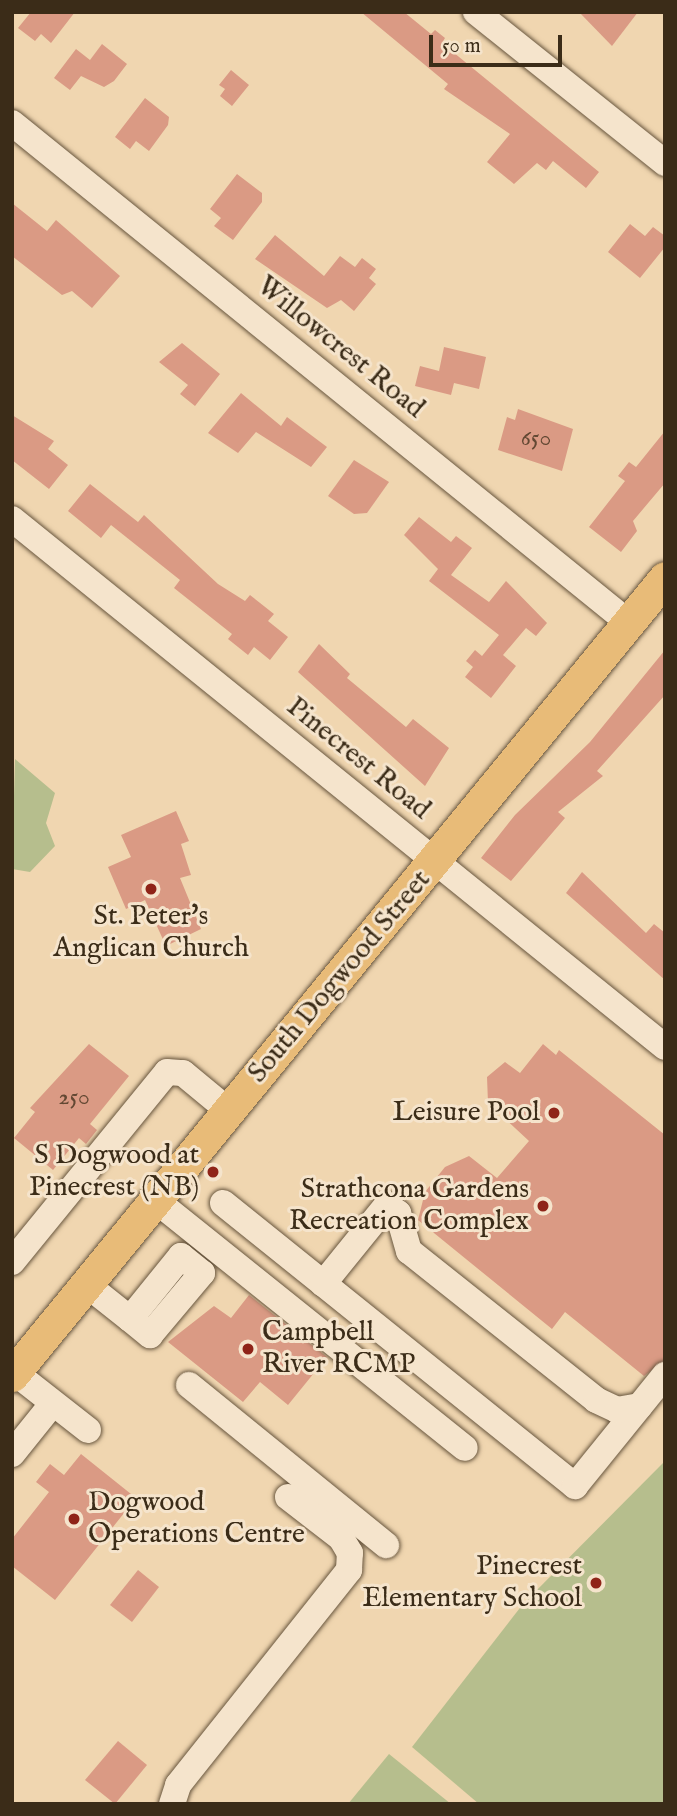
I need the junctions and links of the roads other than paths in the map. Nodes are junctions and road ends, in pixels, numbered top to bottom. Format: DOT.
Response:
graph roads {
  1 [pos="476,12"];
  2 [pos="12,123"];
  3 [pos="665,163"];
  4 [pos="12,519"];
  5 [pos="665,578"];
  6 [pos="629,623"];
  7 [pos="435,861"];
  8 [pos="665,1047"];
  9 [pos="229,1111"];
  10 [pos="154,1199"];
  11 [pos="223,1203"];
  12 [pos="12,1262"];
  13 [pos="86,1283"];
  14 [pos="323,1284"];
  15 [pos="130,1320"];
  16 [pos="13,1373"];
  17 [pos="665,1375"];
  18 [pos="189,1385"];
  19 [pos="54,1403"];
  20 [pos="640,1405"];
  21 [pos="88,1430"];
  22 [pos="465,1448"];
  23 [pos="12,1454"];
  24 [pos="288,1497"];
  25 [pos="386,1545"];
  26 [pos="172,1804"];
  1 -- 3 [label="street"];
  2 -- 6 [label="street, Willowcrest Road"];
  4 -- 7 [label="street, Pinecrest Road"];
  5 -- 6 [label="main road, South Dogwood Street"];
  6 -- 7 [label="main road, South Dogwood Street"];
  7 -- 8 [label="street, Pinecrest Road"];
  7 -- 9 [label="main road, South Dogwood Street"];
  9 -- 10 [label="main road, South Dogwood Street"];
  9 -- 12 [label="street"];
  10 -- 13 [label="main road, South Dogwood Street"];
  10 -- 22 [label="street"];
  11 -- 14 [label="street"];
  13 -- 15 [label="street"];
  13 -- 16 [label="main road, South Dogwood Street"];
  14 -- 20 [label="street"];
  14 -- 20 [label="street"];
  16 -- 19 [label="street"];
  17 -- 20 [label="street"];
  18 -- 25 [label="street"];
  19 -- 21 [label="street"];
  19 -- 23 [label="street"];
  24 -- 26 [label="street"];
}
